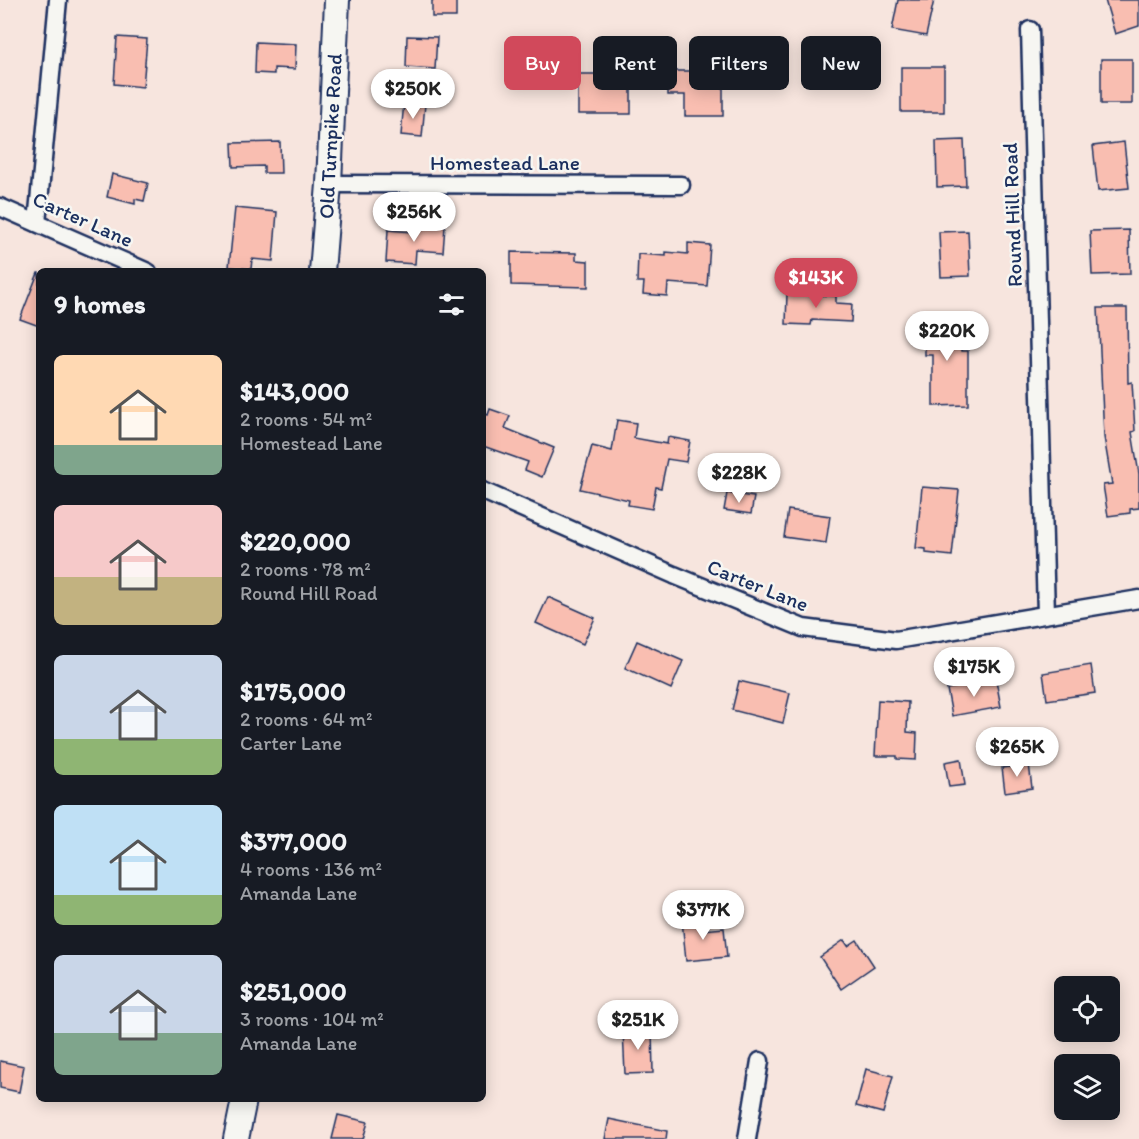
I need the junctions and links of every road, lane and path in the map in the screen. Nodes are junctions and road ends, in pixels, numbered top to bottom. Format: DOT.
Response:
graph roads {
  1 [pos="58,0"];
  2 [pos="337,0"];
  3 [pos="1030,30"];
  4 [pos="329,184"];
  5 [pos="681,185"];
  6 [pos="0,207"];
  7 [pos="37,223"];
  8 [pos="139,268"];
  9 [pos="322,268"];
  10 [pos="486,493"];
  11 [pos="1139,599"];
  12 [pos="1046,614"];
  13 [pos="760,1061"];
  14 [pos="244,1102"];
  15 [pos="236,1139"];
  16 [pos="747,1139"];
  1 -- 7 [label="street"];
  2 -- 4 [label="main road, Old Turnpike Road"];
  3 -- 12 [label="street, Round Hill Road"];
  4 -- 5 [label="street, Homestead Lane"];
  4 -- 9 [label="main road, Old Turnpike Road"];
  6 -- 7 [label="street, Carter Lane"];
  7 -- 8 [label="street, Carter Lane"];
  10 -- 12 [label="street, Carter Lane"];
  11 -- 12 [label="street, Carter Lane"];
  13 -- 16 [label="street"];
  14 -- 15 [label="main road"];
}
